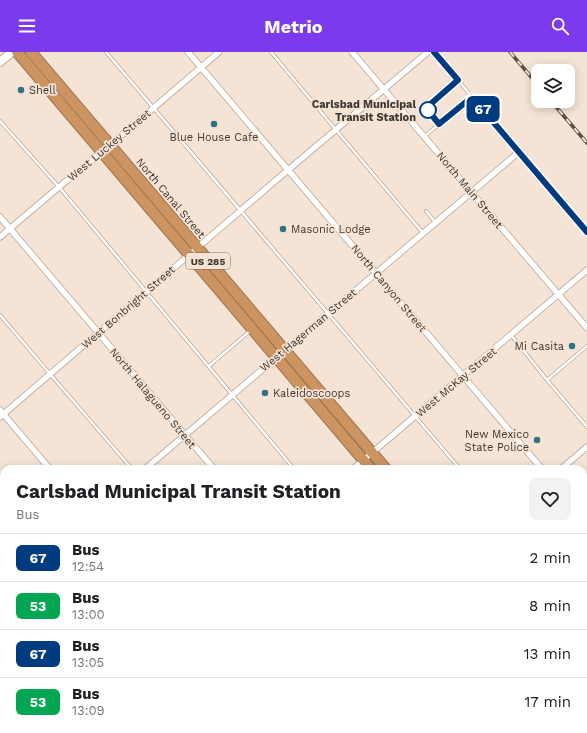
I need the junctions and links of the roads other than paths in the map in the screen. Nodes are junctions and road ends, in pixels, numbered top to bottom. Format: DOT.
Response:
graph roads {
  1 [pos="12,52"];
  2 [pos="17,52"];
  3 [pos="31,52"];
  4 [pos="106,52"];
  5 [pos="188,52"];
  6 [pos="219,52"];
  7 [pos="271,52"];
  8 [pos="352,52"];
  9 [pos="428,52"];
  10 [pos="434,52"];
  11 [pos="0,62"];
  12 [pos="201,67"];
  13 [pos="458,80"];
  14 [pos="384,89"];
  15 [pos="472,97"];
  16 [pos="153,108"];
  17 [pos="0,121"];
  18 [pos="439,124"];
  19 [pos="336,130"];
  20 [pos="424,137"];
  21 [pos="110,145"];
  22 [pos="102,152"];
  23 [pos="519,152"];
  24 [pos="288,170"];
  25 [pos="59,187"];
  26 [pos="471,192"];
  27 [pos="240,211"];
  28 [pos="426,211"];
  29 [pos="0,217"];
  30 [pos="435,222"];
  31 [pos="10,229"];
  32 [pos="587,232"];
  33 [pos="423,233"];
  34 [pos="0,237"];
  35 [pos="197,248"];
  36 [pos="189,255"];
  37 [pos="587,270"];
  38 [pos="376,273"];
  39 [pos="146,292"];
  40 [pos="559,294"];
  41 [pos="328,313"];
  42 [pos="0,315"];
  43 [pos="587,328"];
  44 [pos="252,330"];
  45 [pos="98,333"];
  46 [pos="511,335"];
  47 [pos="587,346"];
  48 [pos="284,351"];
  49 [pos="276,358"];
  50 [pos="209,366"];
  51 [pos="50,374"];
  52 [pos="463,375"];
  53 [pos="547,380"];
  54 [pos="232,395"];
  55 [pos="1,414"];
  56 [pos="416,416"];
  57 [pos="587,427"];
  58 [pos="185,435"];
  59 [pos="587,447"];
  60 [pos="372,453"];
  61 [pos="363,460"];
  62 [pos="46,465"];
  63 [pos="129,465"];
  64 [pos="150,465"];
  65 [pos="211,465"];
  66 [pos="291,465"];
  67 [pos="357,465"];
  68 [pos="367,465"];
  69 [pos="382,465"];
  70 [pos="457,465"];
  71 [pos="539,465"];
  72 [pos="566,465"];
  1 -- 11 [label="street"];
  2 -- 22 [label="highway, North Canal Street / US 285"];
  3 -- 21 [label="highway, North Canal Street / US 285"];
  4 -- 16 [label="lane"];
  5 -- 12 [label="street, North Canyon Street"];
  6 -- 12 [label="street, West Luckey Street"];
  7 -- 19 [label="lane"];
  8 -- 14 [label="street, North Main Street"];
  9 -- 14 [label="street, West Bonbright Street"];
  10 -- 13 [label="lane"];
  12 -- 16 [label="street, West Luckey Street"];
  12 -- 24 [label="street, North Canyon Street"];
  13 -- 15 [label="lane"];
  13 -- 18 [label="lane"];
  14 -- 19 [label="street, West Bonbright Street"];
  14 -- 20 [label="street, North Main Street"];
  15 -- 18 [label="lane"];
  15 -- 23 [label="lane"];
  16 -- 21 [label="street, West Luckey Street"];
  16 -- 27 [label="lane"];
  17 -- 25 [label="lane"];
  18 -- 20 [label="lane"];
  19 -- 24 [label="street, West Bonbright Street"];
  19 -- 33 [label="lane"];
  20 -- 26 [label="street, North Main Street"];
  21 -- 22 [label="street, West Luckey Street"];
  21 -- 35 [label="highway, North Canal Street / US 285"];
  22 -- 25 [label="street, West Luckey Street"];
  22 -- 36 [label="highway, North Canal Street / US 285"];
  23 -- 26 [label="street, West Hagerman Street"];
  23 -- 32 [label="lane"];
  24 -- 27 [label="street, West Bonbright Street"];
  24 -- 38 [label="street, North Canyon Street"];
  25 -- 31 [label="street, West Luckey Street"];
  25 -- 39 [label="lane"];
  26 -- 30 [label="street, West Hagerman Street"];
  26 -- 40 [label="street, North Main Street"];
  27 -- 35 [label="street, West Bonbright Street"];
  27 -- 41 [label="lane"];
  28 -- 30 [label="lane"];
  29 -- 31 [label="street, North Halagueno Street"];
  30 -- 33 [label="street, West Hagerman Street"];
  31 -- 34 [label="street, West Luckey Street"];
  31 -- 45 [label="street, North Halagueno Street"];
  33 -- 38 [label="street, West Hagerman Street"];
  35 -- 36 [label="street, West Bonbright Street"];
  35 -- 48 [label="highway, North Canal Street / US 285"];
  36 -- 39 [label="street, West Bonbright Street"];
  36 -- 44 [label="highway, North Canal Street / US 285"];
  37 -- 40 [label="street, West McKay Street"];
  38 -- 41 [label="street, West Hagerman Street"];
  38 -- 52 [label="street, North Canyon Street"];
  39 -- 45 [label="street, West Bonbright Street"];
  39 -- 50 [label="lane"];
  40 -- 43 [label="street, North Main Street"];
  40 -- 46 [label="street, West McKay Street"];
  41 -- 48 [label="street, West Hagerman Street"];
  41 -- 56 [label="lane"];
  42 -- 51 [label="lane"];
  44 -- 49 [label="highway, North Canal Street / US 285"];
  44 -- 50 [label="lane"];
  45 -- 51 [label="street, West Bonbright Street"];
  45 -- 58 [label="street, North Halagueno Street"];
  46 -- 52 [label="street, West McKay Street"];
  46 -- 53 [label="lane"];
  47 -- 53 [label="lane"];
  48 -- 49 [label="street, West Hagerman Street"];
  48 -- 60 [label="highway, North Canal Street / US 285"];
  49 -- 54 [label="street, West Hagerman Street"];
  49 -- 61 [label="highway, North Canal Street / US 285"];
  50 -- 54 [label="lane"];
  51 -- 55 [label="street, West Bonbright Street"];
  51 -- 63 [label="lane"];
  52 -- 56 [label="street, West McKay Street"];
  52 -- 71 [label="street, North Canyon Street"];
  53 -- 57 [label="lane"];
  54 -- 58 [label="street, West Hagerman Street"];
  54 -- 66 [label="lane"];
  55 -- 62 [label="street"];
  56 -- 60 [label="street, West McKay Street"];
  56 -- 70 [label="lane"];
  58 -- 64 [label="street, West Hagerman Street"];
  58 -- 65 [label="street, North Halagueno Street"];
  59 -- 72 [label="street"];
  60 -- 61 [label="street, West McKay Street"];
  60 -- 69 [label="highway, North Canal Street / US 285"];
  61 -- 67 [label="street, West McKay Street"];
  61 -- 68 [label="highway, North Canal Street / US 285"];
}
